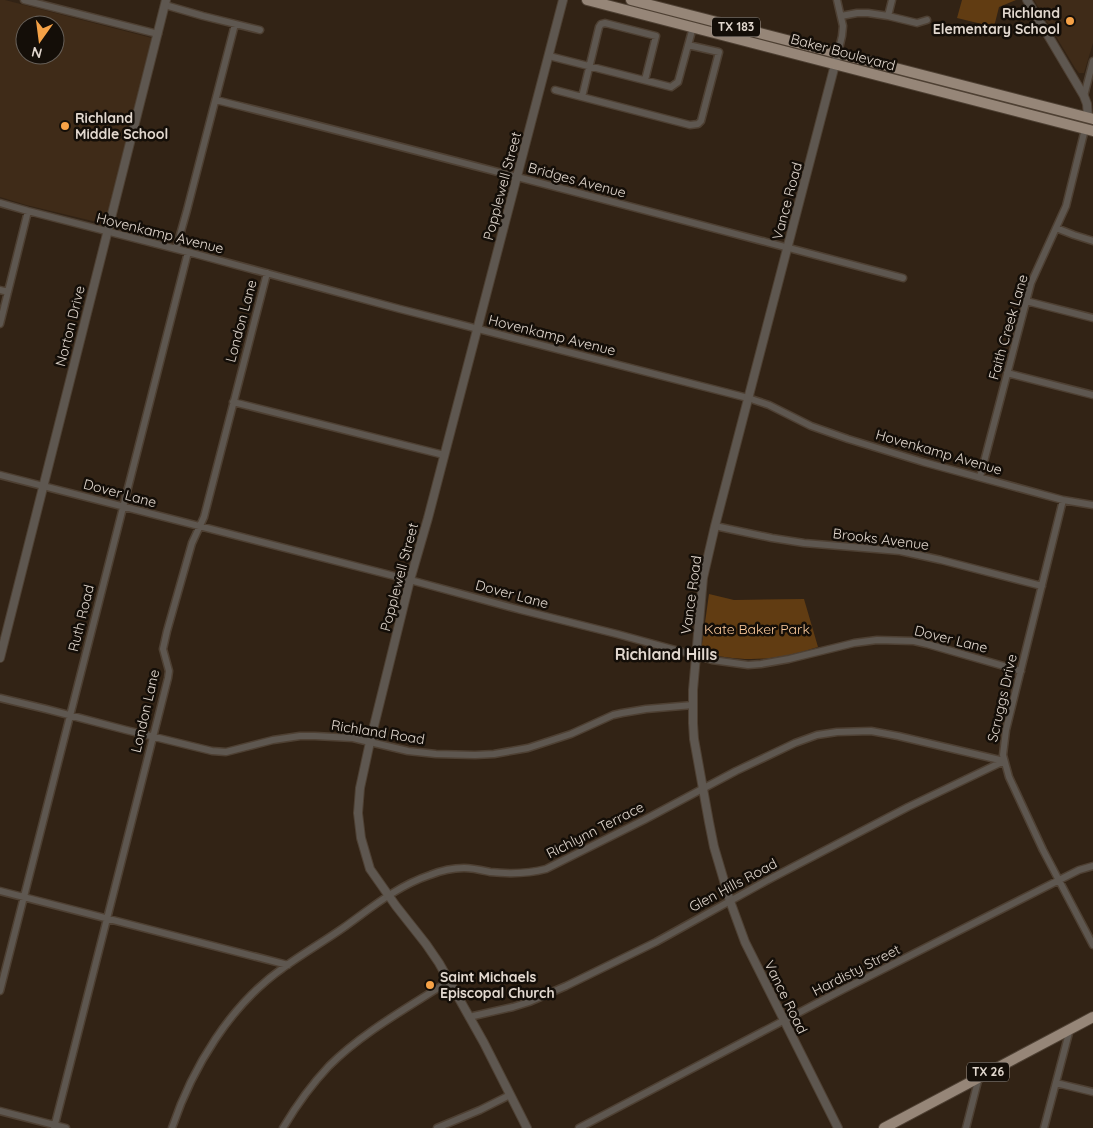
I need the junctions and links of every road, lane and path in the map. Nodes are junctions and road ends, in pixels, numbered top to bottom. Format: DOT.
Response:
graph roads {
  1 [pos="24,0"];
  2 [pos="563,0"];
  3 [pos="587,0"];
  4 [pos="631,0"];
  5 [pos="838,0"];
  6 [pos="892,0"];
  7 [pos="1028,0"];
  8 [pos="166,2"];
  9 [pos="841,16"];
  10 [pos="888,16"];
  11 [pos="927,20"];
  12 [pos="235,24"];
  13 [pos="693,28"];
  14 [pos="260,30"];
  15 [pos="158,34"];
  16 [pos="688,45"];
  17 [pos="838,54"];
  18 [pos="549,56"];
  19 [pos="1093,61"];
  20 [pos="836,64"];
  21 [pos="590,66"];
  22 [pos="645,80"];
  23 [pos="555,90"];
  24 [pos="1084,96"];
  25 [pos="582,97"];
  26 [pos="216,100"];
  27 [pos="1091,118"];
  28 [pos="1089,130"];
  29 [pos="517,177"];
  30 [pos="0,203"];
  31 [pos="28,212"];
  32 [pos="1056,228"];
  33 [pos="107,232"];
  34 [pos="1093,241"];
  35 [pos="788,248"];
  36 [pos="176,249"];
  37 [pos="188,252"];
  38 [pos="267,273"];
  39 [pos="903,278"];
  40 [pos="0,290"];
  41 [pos="8,292"];
  42 [pos="1026,301"];
  43 [pos="1093,318"];
  44 [pos="0,324"];
  45 [pos="476,329"];
  46 [pos="1008,373"];
  47 [pos="1093,395"];
  48 [pos="748,398"];
  49 [pos="233,402"];
  50 [pos="444,455"];
  51 [pos="0,475"];
  52 [pos="980,477"];
  53 [pos="43,486"];
  54 [pos="1064,500"];
  55 [pos="1093,505"];
  56 [pos="122,506"];
  57 [pos="715,526"];
  58 [pos="199,527"];
  59 [pos="410,580"];
  60 [pos="1042,586"];
  61 [pos="696,656"];
  62 [pos="0,658"];
  63 [pos="1021,671"];
  64 [pos="0,698"];
  65 [pos="692,705"];
  66 [pos="70,715"];
  67 [pos="153,736"];
  68 [pos="370,742"];
  69 [pos="1004,761"];
  70 [pos="703,789"];
  71 [pos="1093,866"];
  72 [pos="1058,881"];
  73 [pos="0,891"];
  74 [pos="389,895"];
  75 [pos="24,897"];
  76 [pos="730,901"];
  77 [pos="106,918"];
  78 [pos="1093,945"];
  79 [pos="288,965"];
  80 [pos="449,981"];
  81 [pos="0,991"];
  82 [pos="469,1016"];
  83 [pos="1093,1017"];
  84 [pos="784,1021"];
  85 [pos="1070,1030"];
  86 [pos="979,1077"];
  87 [pos="1056,1082"];
  88 [pos="1093,1092"];
  89 [pos="510,1095"];
  90 [pos="0,1111"];
  91 [pos="54,1127"];
  92 [pos="66,1128"];
  93 [pos="172,1128"];
  94 [pos="283,1128"];
  95 [pos="437,1128"];
  96 [pos="527,1128"];
  97 [pos="580,1128"];
  98 [pos="838,1128"];
  99 [pos="884,1128"];
  100 [pos="966,1128"];
  101 [pos="1044,1128"];
  1 -- 15 [label="street"];
  2 -- 18 [label="street, Popplewell Street"];
  3 -- 13 [label="main road, Baker Boulevard / TX 183"];
  4 -- 17 [label="main road, Baker Boulevard / TX 183"];
  5 -- 9 [label="street"];
  6 -- 10 [label="street"];
  7 -- 24 [label="street"];
  8 -- 12 [label="street"];
  8 -- 15 [label="street, Norton Drive"];
  9 -- 10 [label="street"];
  9 -- 17 [label="street"];
  10 -- 11 [label="street"];
  12 -- 14 [label="street"];
  12 -- 26 [label="street"];
  13 -- 16 [label="street"];
  13 -- 20 [label="main road, Baker Boulevard / TX 183"];
  15 -- 33 [label="street, Norton Drive"];
  16 -- 22 [label="street"];
  16 -- 25 [label="street"];
  17 -- 20 [label="street, Vance Road"];
  17 -- 27 [label="main road, Baker Boulevard / TX 183"];
  18 -- 21 [label="street"];
  18 -- 29 [label="street, Popplewell Street"];
  19 -- 24 [label="street"];
  20 -- 28 [label="main road, Baker Boulevard / TX 183"];
  20 -- 35 [label="street, Vance Road"];
  21 -- 22 [label="street"];
  21 -- 22 [label="street"];
  21 -- 25 [label="street"];
  23 -- 25 [label="street"];
  24 -- 27 [label="street"];
  26 -- 29 [label="street, Bridges Avenue"];
  26 -- 36 [label="street"];
  27 -- 28 [label="main road"];
  28 -- 32 [label="street, Faith Creek Lane"];
  29 -- 35 [label="street, Bridges Avenue"];
  29 -- 45 [label="street, Popplewell Street"];
  30 -- 31 [label="street, Hovenkamp Avenue"];
  31 -- 33 [label="street, Hovenkamp Avenue"];
  31 -- 41 [label="street"];
  32 -- 34 [label="street"];
  32 -- 42 [label="street, Faith Creek Lane"];
  33 -- 36 [label="street, Hovenkamp Avenue"];
  33 -- 53 [label="street, Norton Drive"];
  35 -- 39 [label="street, Bridges Avenue"];
  35 -- 48 [label="street, Vance Road"];
  36 -- 37 [label="street, Hovenkamp Avenue"];
  37 -- 38 [label="street, Hovenkamp Avenue"];
  37 -- 56 [label="street, Ruth Road"];
  38 -- 45 [label="street, Hovenkamp Avenue"];
  38 -- 49 [label="street, London Lane"];
  40 -- 41 [label="street"];
  41 -- 44 [label="street"];
  42 -- 43 [label="street"];
  42 -- 46 [label="street, Faith Creek Lane"];
  45 -- 48 [label="street, Hovenkamp Avenue"];
  45 -- 50 [label="street, Popplewell Street"];
  46 -- 47 [label="street"];
  46 -- 52 [label="street, Faith Creek Lane"];
  48 -- 52 [label="street, Hovenkamp Avenue"];
  48 -- 57 [label="street, Vance Road"];
  49 -- 50 [label="street"];
  49 -- 58 [label="street, London Lane"];
  50 -- 59 [label="street, Popplewell Street"];
  51 -- 53 [label="street, Dover Lane"];
  52 -- 54 [label="street, Hovenkamp Avenue"];
  53 -- 56 [label="street, Dover Lane"];
  53 -- 62 [label="street, Norton Drive"];
  54 -- 55 [label="street, Hovenkamp Avenue"];
  54 -- 60 [label="street, Scruggs Drive"];
  56 -- 58 [label="street, Dover Lane"];
  56 -- 66 [label="street, Ruth Road"];
  57 -- 60 [label="street, Brooks Avenue"];
  57 -- 61 [label="street, Vance Road"];
  58 -- 59 [label="street, Dover Lane"];
  58 -- 67 [label="street, London Lane"];
  59 -- 61 [label="street, Dover Lane"];
  59 -- 68 [label="street, Popplewell Street"];
  60 -- 63 [label="street, Scruggs Drive"];
  61 -- 63 [label="street, Dover Lane"];
  61 -- 65 [label="street, Vance Road"];
  63 -- 69 [label="street, Scruggs Drive"];
  64 -- 66 [label="street, Richland Road"];
  65 -- 68 [label="street, Richland Road"];
  65 -- 70 [label="street, Vance Road"];
  66 -- 67 [label="street, Richland Road"];
  66 -- 75 [label="street, Ruth Road"];
  67 -- 68 [label="street, Richland Road"];
  67 -- 77 [label="street, London Lane"];
  68 -- 74 [label="street, Popplewell Street"];
  69 -- 70 [label="street, Richlynn Terrace"];
  69 -- 72 [label="street, Scruggs Drive"];
  69 -- 76 [label="street, Glen Hills Road"];
  70 -- 74 [label="street, Richlynn Terrace"];
  70 -- 76 [label="street, Vance Road"];
  71 -- 72 [label="street, Hardisty Street"];
  72 -- 78 [label="street, Scruggs Drive"];
  72 -- 84 [label="street, Hardisty Street"];
  73 -- 75 [label="street"];
  74 -- 79 [label="street, Richlynn Terrace"];
  74 -- 80 [label="street, Popplewell Street"];
  75 -- 77 [label="street"];
  75 -- 81 [label="street, Ruth Road"];
  76 -- 82 [label="street, Glen Hills Road"];
  76 -- 84 [label="street, Vance Road"];
  77 -- 79 [label="street"];
  77 -- 91 [label="street, London Lane"];
  79 -- 93 [label="street, Richlynn Terrace"];
  80 -- 82 [label="street, Popplewell Street"];
  80 -- 94 [label="street"];
  82 -- 89 [label="street, Popplewell Street"];
  83 -- 85 [label="main road, TX 26"];
  84 -- 97 [label="street, Hardisty Street"];
  84 -- 98 [label="street, Vance Road"];
  85 -- 86 [label="main road, TX 26"];
  85 -- 87 [label="street"];
  86 -- 99 [label="main road, TX 26"];
  86 -- 100 [label="street"];
  87 -- 88 [label="street"];
  87 -- 101 [label="street"];
  89 -- 95 [label="street"];
  89 -- 96 [label="street, Popplewell Street"];
  90 -- 91 [label="street"];
  91 -- 92 [label="street"];
}
